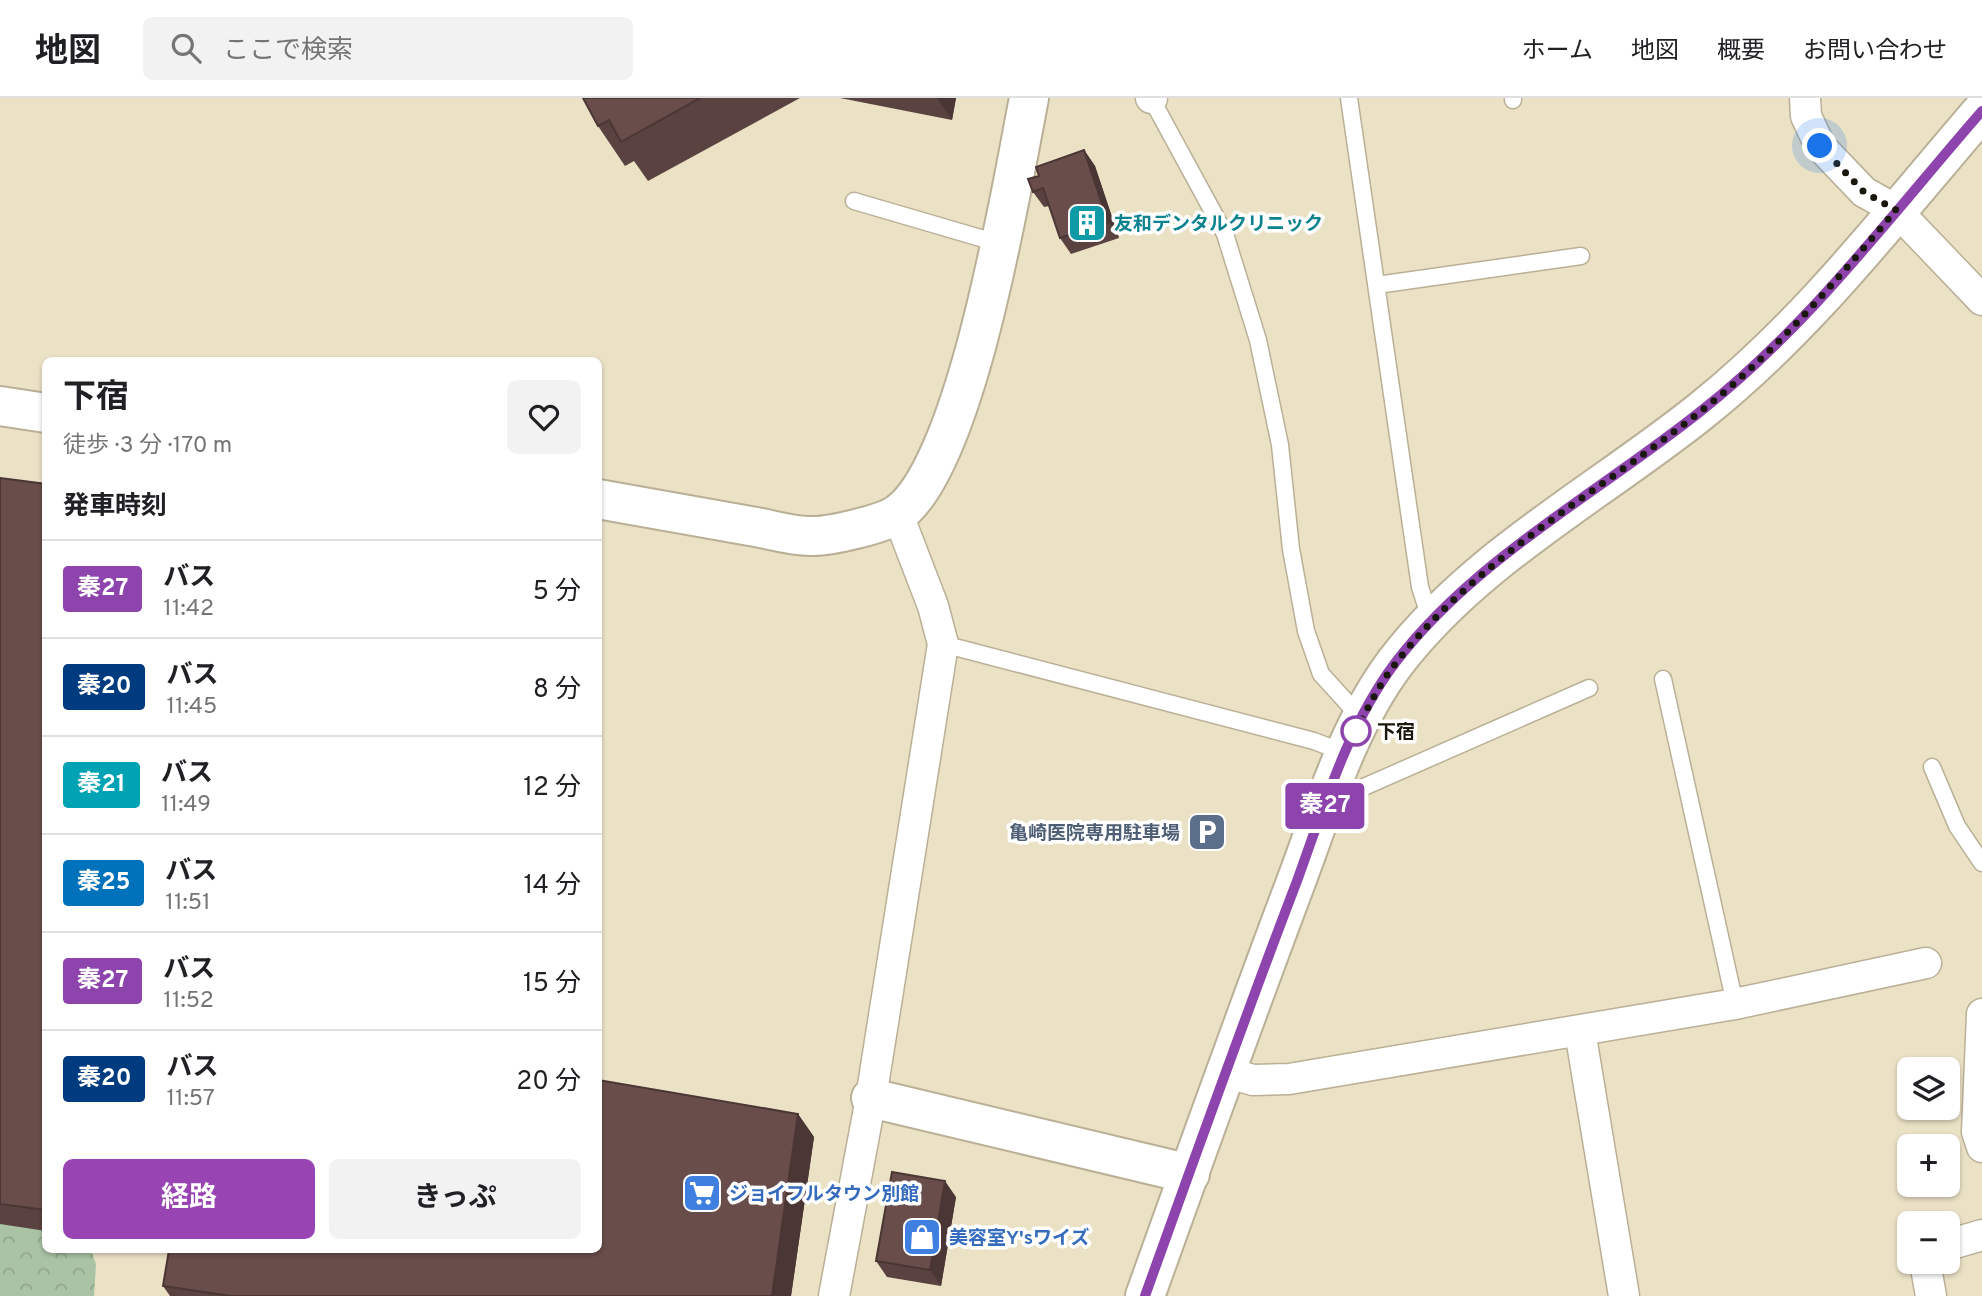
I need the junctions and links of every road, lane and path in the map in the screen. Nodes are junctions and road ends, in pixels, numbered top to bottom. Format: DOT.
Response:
graph roads {
  1 [pos="1029,98"];
  2 [pos="1151,98"];
  3 [pos="1349,98"];
  4 [pos="1805,98"];
  5 [pos="1982,111"];
  6 [pos="855,201"];
  7 [pos="1896,210"];
  8 [pos="1001,244"];
  9 [pos="1581,256"];
  10 [pos="1377,285"];
  11 [pos="1982,300"];
  12 [pos="0,406"];
  13 [pos="42,412"];
  14 [pos="602,500"];
  15 [pos="898,515"];
  16 [pos="1432,623"];
  17 [pos="943,644"];
  18 [pos="1663,679"];
  19 [pos="1589,688"];
  20 [pos="1362,720"];
  21 [pos="1345,753"];
  22 [pos="1933,767"];
  23 [pos="1326,803"];
  24 [pos="1982,863"];
  25 [pos="1926,963"];
  26 [pos="1735,1004"];
  27 [pos="1982,1014"];
  28 [pos="1580,1031"];
  29 [pos="1225,1072"];
  30 [pos="871,1098"];
  31 [pos="1982,1147"];
  32 [pos="1190,1174"];
  33 [pos="1982,1235"];
  34 [pos="1960,1241"];
  35 [pos="1927,1274"];
  36 [pos="834,1296"];
  37 [pos="1145,1296"];
  38 [pos="1624,1296"];
  39 [pos="1931,1296"];
  1 -- 8 [label="main road"];
  2 -- 20 [label="lane"];
  3 -- 10 [label="lane"];
  4 -- 7 [label="street"];
  5 -- 7 [label="main road"];
  6 -- 8 [label="lane"];
  7 -- 11 [label="street"];
  7 -- 16 [label="main road"];
  8 -- 15 [label="main road"];
  9 -- 10 [label="lane"];
  10 -- 16 [label="lane"];
  12 -- 13 [label="main road"];
  14 -- 15 [label="main road"];
  15 -- 17 [label="street"];
  16 -- 20 [label="main road"];
  17 -- 21 [label="lane"];
  17 -- 30 [label="street"];
  18 -- 26 [label="lane"];
  19 -- 23 [label="lane"];
  20 -- 21 [label="main road"];
  21 -- 23 [label="main road"];
  22 -- 24 [label="lane"];
  23 -- 29 [label="main road"];
  25 -- 26 [label="street"];
  26 -- 28 [label="street"];
  27 -- 31 [label="street"];
  28 -- 29 [label="street"];
  28 -- 38 [label="street"];
  29 -- 32 [label="main road"];
  30 -- 32 [label="main road"];
  30 -- 36 [label="street"];
  32 -- 37 [label="main road"];
  33 -- 34 [label="street"];
  35 -- 39 [label="street"];
}
